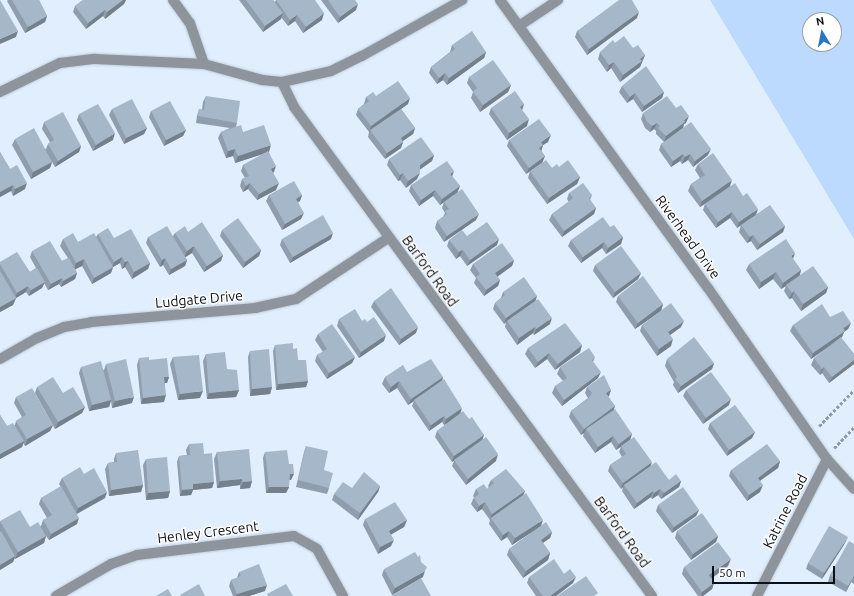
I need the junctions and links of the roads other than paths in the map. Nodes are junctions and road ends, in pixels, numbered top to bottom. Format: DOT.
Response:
graph roads {
  1 [pos="173,0"];
  2 [pos="462,0"];
  3 [pos="500,0"];
  4 [pos="558,0"];
  5 [pos="519,26"];
  6 [pos="204,64"];
  7 [pos="282,82"];
  8 [pos="0,92"];
  9 [pos="388,238"];
  10 [pos="0,359"];
  11 [pos="826,458"];
  12 [pos="854,489"];
  13 [pos="74,592"];
  14 [pos="56,596"];
  15 [pos="343,596"];
  16 [pos="652,596"];
  17 [pos="757,596"];
  1 -- 6 [label="street"];
  2 -- 7 [label="street"];
  3 -- 5 [label="street, Riverhead Drive"];
  4 -- 5 [label="street"];
  5 -- 11 [label="street, Riverhead Drive"];
  6 -- 7 [label="street"];
  6 -- 8 [label="street"];
  7 -- 9 [label="street, Barford Road"];
  9 -- 10 [label="street, Ludgate Drive"];
  9 -- 16 [label="street, Barford Road"];
  11 -- 12 [label="street, Riverhead Drive"];
  11 -- 17 [label="street, Katrine Road"];
  13 -- 14 [label="street, Henley Crescent"];
  13 -- 15 [label="street, Henley Crescent"];
}
